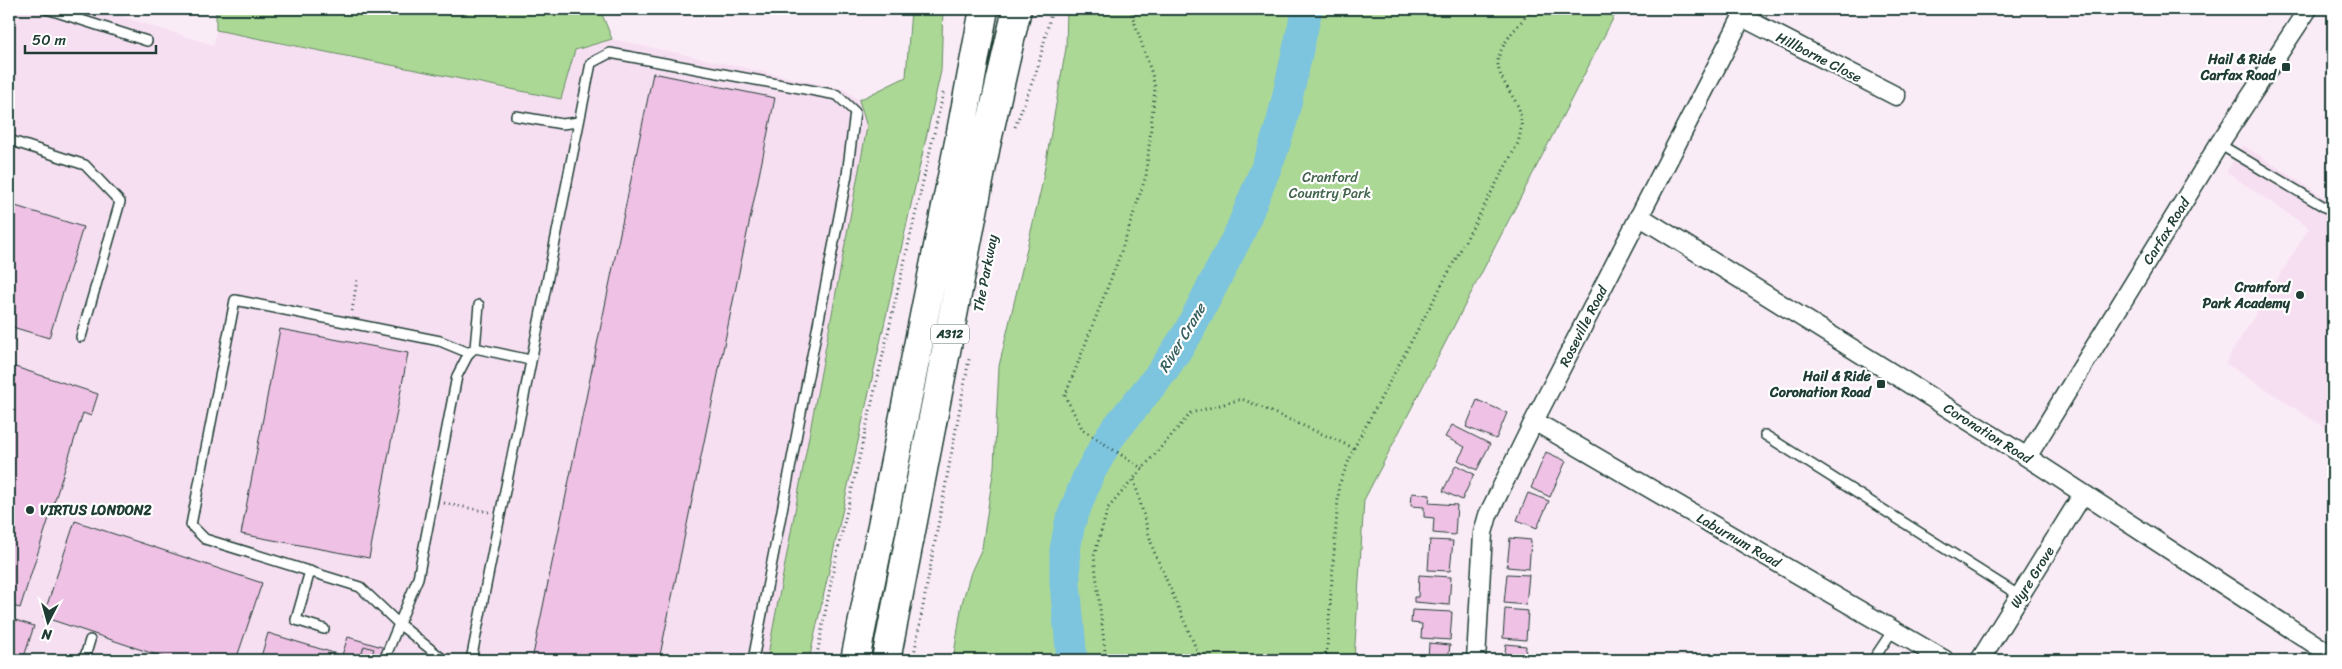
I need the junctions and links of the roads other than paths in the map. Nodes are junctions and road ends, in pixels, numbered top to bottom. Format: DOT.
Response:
graph roads {
  1 [pos="47,9"];
  2 [pos="984,9"];
  3 [pos="1016,9"];
  4 [pos="2308,9"];
  5 [pos="1744,13"];
  6 [pos="147,41"];
  7 [pos="1896,96"];
  8 [pos="516,116"];
  9 [pos="579,122"];
  10 [pos="9,140"];
  11 [pos="2219,144"];
  12 [pos="2333,212"];
  13 [pos="1639,216"];
  14 [pos="479,305"];
  15 [pos="81,338"];
  16 [pos="472,351"];
  17 [pos="530,360"];
  18 [pos="1534,420"];
  19 [pos="1765,434"];
  20 [pos="2027,457"];
  21 [pos="2083,494"];
  22 [pos="310,571"];
  23 [pos="2020,596"];
  24 [pos="399,624"];
  25 [pos="324,629"];
  26 [pos="1892,630"];
  27 [pos="90,640"];
  28 [pos="2333,656"];
  29 [pos="84,660"];
  30 [pos="384,660"];
  31 [pos="442,660"];
  32 [pos="471,660"];
  33 [pos="753,660"];
  34 [pos="855,660"];
  35 [pos="886,660"];
  36 [pos="1476,660"];
  37 [pos="1873,660"];
  38 [pos="1945,660"];
  39 [pos="1980,660"];
  1 -- 6 [label="lane"];
  2 -- 34 [label="highway, A312"];
  3 -- 35 [label="highway, The Parkway / A312"];
  4 -- 11 [label="street, Carfax Road"];
  5 -- 7 [label="street, Hillborne Close"];
  5 -- 13 [label="street, Roseville Road"];
  8 -- 9 [label="lane"];
  9 -- 17 [label="lane"];
  9 -- 33 [label="lane"];
  10 -- 15 [label="lane"];
  11 -- 12 [label="lane"];
  11 -- 20 [label="street, Carfax Road"];
  13 -- 18 [label="street, Roseville Road"];
  13 -- 20 [label="street, Coronation Road"];
  14 -- 16 [label="lane"];
  16 -- 17 [label="lane"];
  16 -- 22 [label="lane"];
  16 -- 24 [label="lane"];
  17 -- 32 [label="lane"];
  18 -- 26 [label="street, Laburnum Road"];
  18 -- 36 [label="street, Roseville Road"];
  19 -- 23 [label="lane"];
  20 -- 21 [label="street, Coronation Road"];
  21 -- 23 [label="street, Wyre Grove"];
  21 -- 28 [label="street, Coronation Road"];
  22 -- 24 [label="lane"];
  22 -- 25 [label="lane"];
  23 -- 39 [label="street, Wyre Grove"];
  24 -- 30 [label="lane"];
  24 -- 31 [label="lane"];
  26 -- 37 [label="lane"];
  26 -- 38 [label="street, Laburnum Road"];
  27 -- 29 [label="lane"];
}
